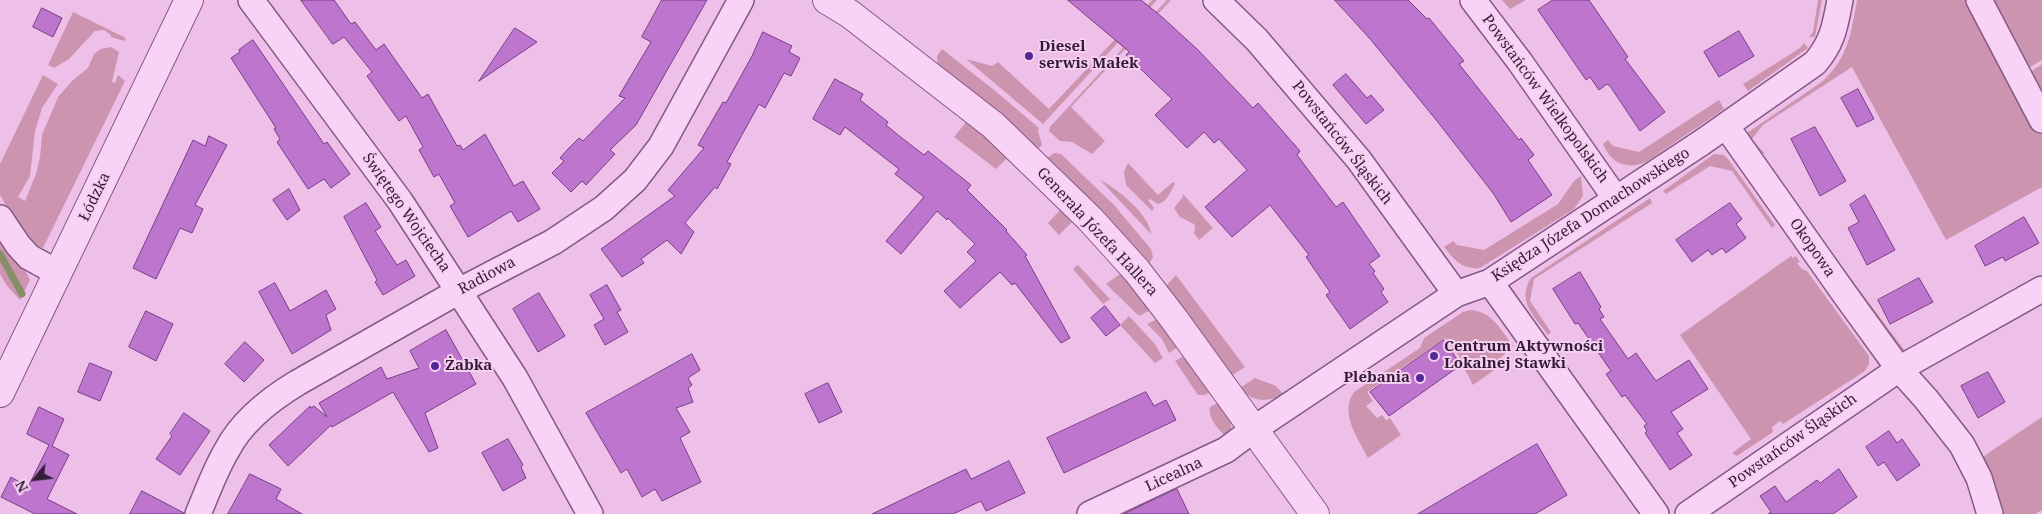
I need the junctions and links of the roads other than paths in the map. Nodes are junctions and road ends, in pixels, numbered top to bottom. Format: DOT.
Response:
graph roads {
  1 [pos="189,0"];
  2 [pos="252,0"];
  3 [pos="741,0"];
  4 [pos="826,0"];
  5 [pos="1216,0"];
  6 [pos="1473,0"];
  7 [pos="1840,0"];
  8 [pos="1979,0"];
  9 [pos="2042,120"];
  10 [pos="1726,126"];
  11 [pos="1616,199"];
  12 [pos="0,218"];
  13 [pos="58,273"];
  14 [pos="1490,282"];
  15 [pos="2042,289"];
  16 [pos="459,291"];
  17 [pos="1456,294"];
  18 [pos="1899,369"];
  19 [pos="0,393"];
  20 [pos="1254,429"];
  21 [pos="198,514"];
  22 [pos="590,514"];
  23 [pos="1090,514"];
  24 [pos="1315,514"];
  25 [pos="1656,514"];
  26 [pos="1688,514"];
  27 [pos="1990,514"];
  1 -- 13 [label="street, Łódzka"];
  2 -- 16 [label="street, Świętego Wojciecha"];
  3 -- 16 [label="street, Radiowa"];
  4 -- 20 [label="street, Generała Józefa Hallera"];
  5 -- 17 [label="street, Powstańców Śląskich"];
  6 -- 11 [label="street, Powstańców Wielkopolskich"];
  7 -- 10 [label="street, Księdza Józefa Domachowskiego"];
  8 -- 9 [label="street"];
  10 -- 11 [label="street, Księdza Józefa Domachowskiego"];
  10 -- 18 [label="street, Okopowa"];
  11 -- 14 [label="street, Księdza Józefa Domachowskiego"];
  12 -- 13 [label="street"];
  13 -- 19 [label="street, Łódzka"];
  14 -- 17 [label="street, Księdza Józefa Domachowskiego"];
  14 -- 25 [label="street"];
  15 -- 18 [label="street"];
  16 -- 21 [label="street, Radiowa"];
  16 -- 22 [label="street, Świętego Wojciecha"];
  17 -- 20 [label="street, Księdza Józefa Domachowskiego"];
  18 -- 26 [label="street, Powstańców Śląskich"];
  18 -- 27 [label="street, Okopowa"];
  20 -- 23 [label="street, Licealna"];
  20 -- 24 [label="street, Generała Józefa Hallera"];
}
